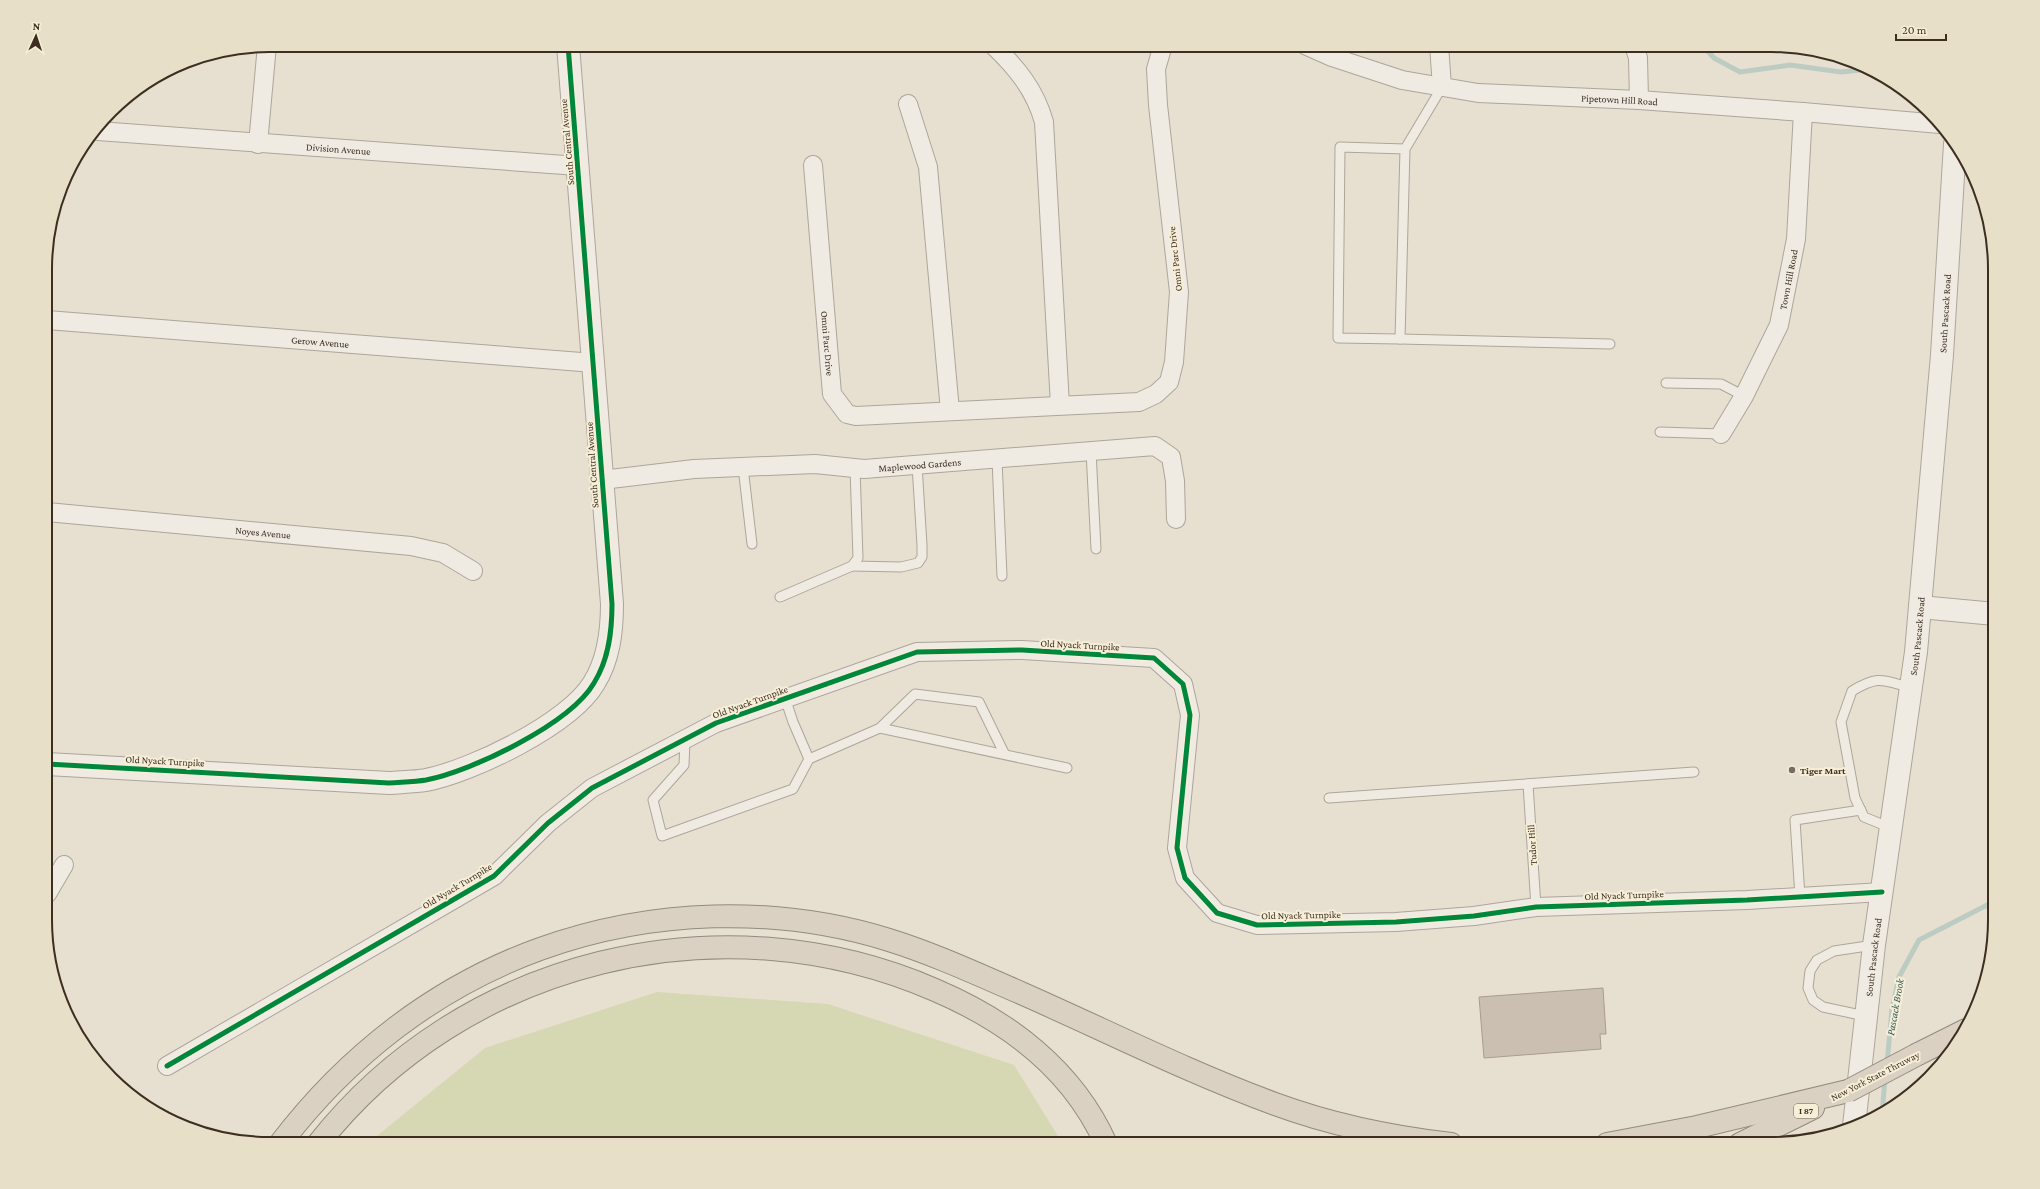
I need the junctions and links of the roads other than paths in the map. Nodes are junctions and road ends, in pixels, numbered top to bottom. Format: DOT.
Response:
graph roads {
  1 [pos="266,52"];
  2 [pos="569,52"];
  3 [pos="1000,52"];
  4 [pos="1161,52"];
  5 [pos="1322,52"];
  6 [pos="1440,52"];
  7 [pos="1636,52"];
  8 [pos="1442,87"];
  9 [pos="1639,100"];
  10 [pos="908,104"];
  11 [pos="1803,112"];
  12 [pos="1931,123"];
  13 [pos="102,131"];
  14 [pos="258,144"];
  15 [pos="1404,149"];
  16 [pos="1954,153"];
  17 [pos="813,165"];
  18 [pos="578,166"];
  19 [pos="52,320"];
  20 [pos="1400,339"];
  21 [pos="1610,344"];
  22 [pos="594,363"];
  23 [pos="1666,382"];
  24 [pos="1744,396"];
  25 [pos="1060,405"];
  26 [pos="950,412"];
  27 [pos="1660,432"];
  28 [pos="1721,434"];
  29 [pos="1091,451"];
  30 [pos="997,459"];
  31 [pos="917,465"];
  32 [pos="743,467"];
  33 [pos="855,468"];
  34 [pos="602,480"];
  35 [pos="52,512"];
  36 [pos="1176,519"];
  37 [pos="752,544"];
  38 [pos="1096,548"];
  39 [pos="852,566"];
  40 [pos="473,571"];
  41 [pos="1002,576"];
  42 [pos="780,597"];
  43 [pos="1920,607"];
  44 [pos="1988,613"];
  45 [pos="1912,688"];
  46 [pos="785,698"];
  47 [pos="880,728"];
  48 [pos="685,741"];
  49 [pos="1004,753"];
  50 [pos="809,759"];
  51 [pos="52,764"];
  52 [pos="1067,768"];
  53 [pos="1694,772"];
  54 [pos="425,780"];
  55 [pos="1528,784"];
  56 [pos="1329,798"];
  57 [pos="1861,810"];
  58 [pos="1892,829"];
  59 [pos="64,865"];
  60 [pos="52,885"];
  61 [pos="1882,892"];
  62 [pos="1800,897"];
  63 [pos="1536,907"];
  64 [pos="1874,945"];
  65 [pos="1865,1016"];
  66 [pos="1954,1036"];
  67 [pos="166,1066"];
  68 [pos="1855,1120"];
  69 [pos="1761,1122"];
  70 [pos="286,1137"];
  71 [pos="324,1137"];
  72 [pos="1102,1137"];
  73 [pos="1408,1137"];
  74 [pos="1644,1137"];
  75 [pos="1747,1137"];
  1 -- 14 [label="street"];
  2 -- 18 [label="street, South Central Avenue"];
  3 -- 25 [label="street"];
  4 -- 25 [label="street, Omni Parc Drive"];
  5 -- 8 [label="street, Pipetown Hill Road"];
  6 -- 8 [label="street"];
  7 -- 9 [label="street"];
  8 -- 9 [label="street, Pipetown Hill Road"];
  8 -- 15 [label="lane"];
  9 -- 11 [label="street, Pipetown Hill Road"];
  10 -- 26 [label="street"];
  11 -- 12 [label="street, Pipetown Hill Road"];
  11 -- 24 [label="street, Town Hill Road"];
  13 -- 14 [label="street, Division Avenue"];
  14 -- 18 [label="street, Division Avenue"];
  15 -- 20 [label="lane"];
  15 -- 20 [label="lane"];
  16 -- 43 [label="street, South Pascack Road"];
  17 -- 26 [label="street, Omni Parc Drive"];
  18 -- 22 [label="street, South Central Avenue"];
  19 -- 22 [label="street, Gerow Avenue"];
  20 -- 21 [label="lane"];
  22 -- 34 [label="street, South Central Avenue"];
  23 -- 24 [label="lane"];
  24 -- 28 [label="street, Town Hill Road"];
  25 -- 26 [label="street, Omni Parc Drive"];
  27 -- 28 [label="lane"];
  29 -- 30 [label="street, Maplewood Gardens"];
  29 -- 36 [label="street, Maplewood Gardens"];
  29 -- 38 [label="lane"];
  30 -- 31 [label="street, Maplewood Gardens"];
  30 -- 41 [label="lane"];
  31 -- 33 [label="street, Maplewood Gardens"];
  31 -- 39 [label="lane"];
  32 -- 33 [label="street, Maplewood Gardens"];
  32 -- 34 [label="street, Maplewood Gardens"];
  32 -- 37 [label="lane"];
  33 -- 39 [label="lane"];
  34 -- 54 [label="street, South Central Avenue"];
  35 -- 40 [label="street, Noyes Avenue"];
  39 -- 42 [label="lane"];
  43 -- 44 [label="street"];
  43 -- 45 [label="street, South Pascack Road"];
  45 -- 57 [label="lane"];
  45 -- 58 [label="street, South Pascack Road"];
  46 -- 48 [label="street, Old Nyack Turnpike"];
  46 -- 50 [label="lane"];
  46 -- 63 [label="street, Old Nyack Turnpike"];
  47 -- 49 [label="lane"];
  47 -- 49 [label="lane"];
  47 -- 50 [label="lane"];
  48 -- 50 [label="lane"];
  48 -- 67 [label="street, Old Nyack Turnpike"];
  49 -- 52 [label="lane"];
  51 -- 54 [label="street, Old Nyack Turnpike"];
  53 -- 55 [label="lane"];
  55 -- 56 [label="lane"];
  55 -- 63 [label="lane, Tudor Hill"];
  57 -- 58 [label="lane"];
  57 -- 62 [label="lane"];
  58 -- 61 [label="street, South Pascack Road"];
  59 -- 60 [label="street"];
  61 -- 62 [label="street, Old Nyack Turnpike"];
  61 -- 64 [label="street, South Pascack Road"];
  62 -- 63 [label="street, Old Nyack Turnpike"];
  64 -- 65 [label="street, South Pascack Road"];
  64 -- 65 [label="lane"];
  65 -- 68 [label="street, South Pascack Road"];
  66 -- 69 [label="highway, New York State Thruway / I 87, bridge"];
  69 -- 74 [label="highway"];
  69 -- 75 [label="highway, New York State Thruway / I 87"];
  70 -- 73 [label="highway"];
  71 -- 72 [label="highway"];
}
